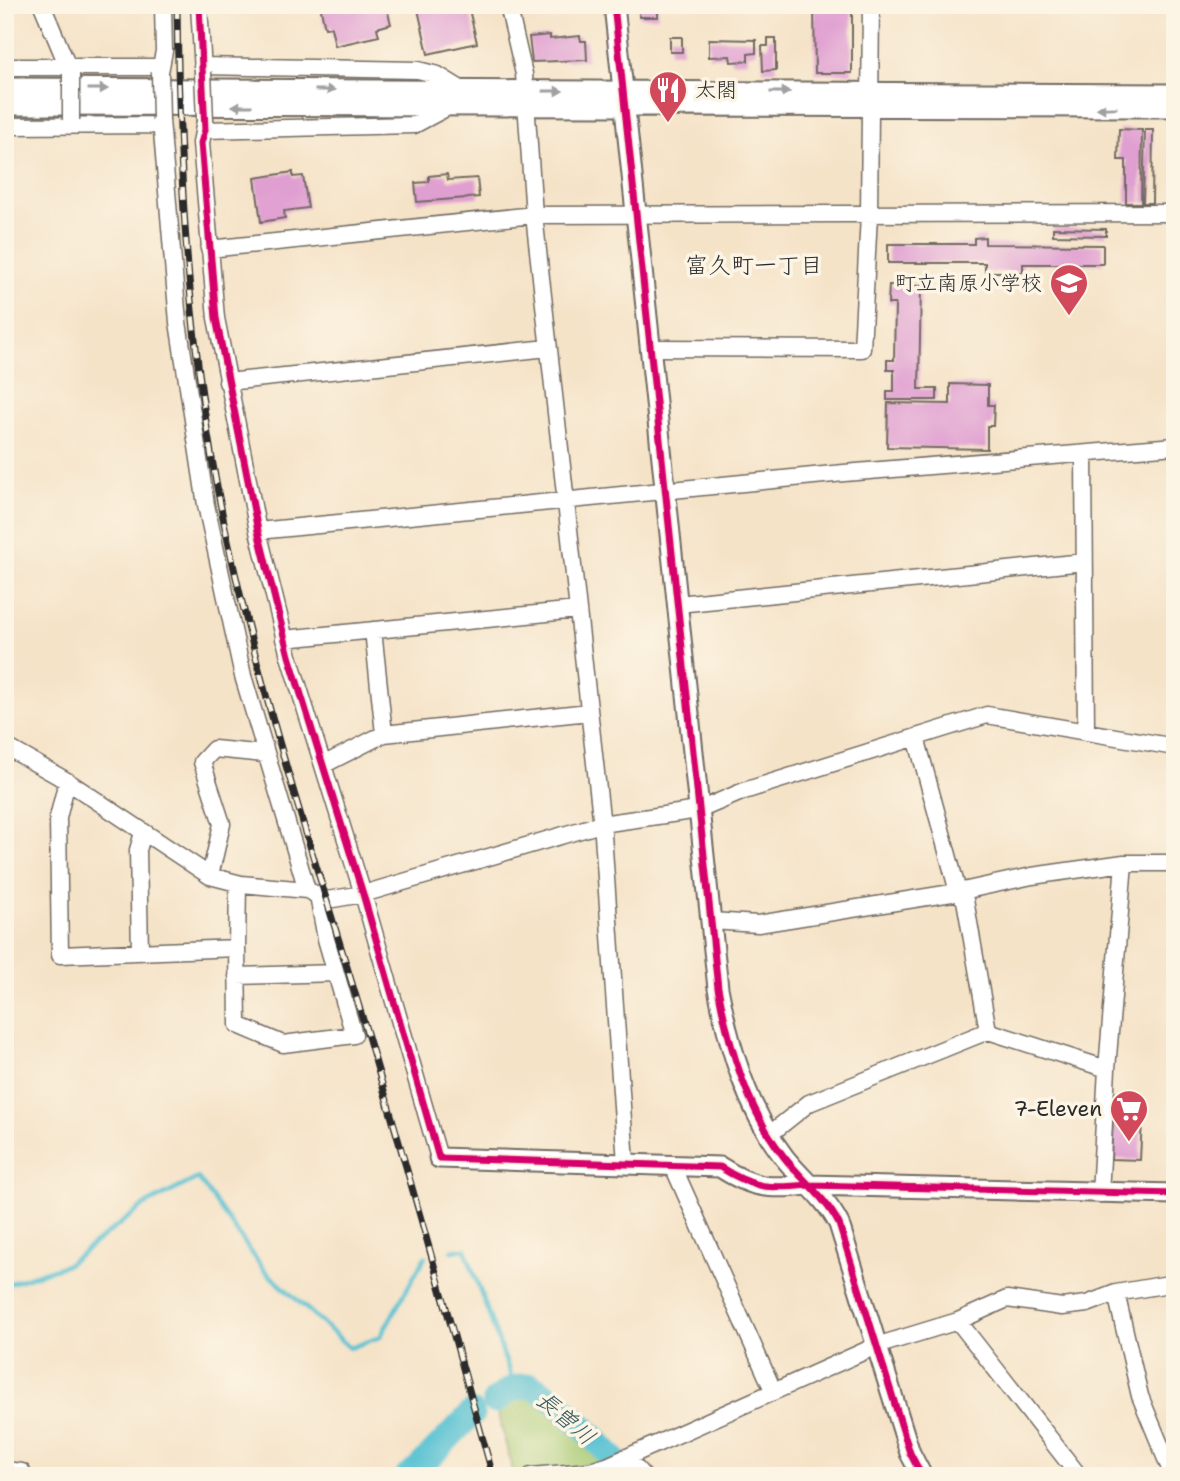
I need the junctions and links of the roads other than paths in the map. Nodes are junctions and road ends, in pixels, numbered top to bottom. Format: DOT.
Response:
graph roads {
  1 [pos="42,5"];
  2 [pos="163,5"];
  3 [pos="199,5"];
  4 [pos="508,5"];
  5 [pos="614,5"];
  6 [pos="871,5"];
  7 [pos="5,67"];
  8 [pos="202,69"];
  9 [pos="70,70"];
  10 [pos="160,70"];
  11 [pos="5,88"];
  12 [pos="464,91"];
  13 [pos="1175,94"];
  14 [pos="524,99"];
  15 [pos="625,99"];
  16 [pos="870,100"];
  17 [pos="5,105"];
  18 [pos="448,107"];
  19 [pos="1175,107"];
  20 [pos="161,122"];
  21 [pos="71,123"];
  22 [pos="205,125"];
  23 [pos="5,126"];
  24 [pos="1175,213"];
  25 [pos="534,215"];
  26 [pos="637,215"];
  27 [pos="869,215"];
  28 [pos="209,248"];
  29 [pos="548,348"];
  30 [pos="651,348"];
  31 [pos="227,382"];
  32 [pos="1175,446"];
  33 [pos="1084,454"];
  34 [pos="667,490"];
  35 [pos="565,500"];
  36 [pos="258,531"];
  37 [pos="1084,562"];
  38 [pos="678,604"];
  39 [pos="577,610"];
  40 [pos="373,630"];
  41 [pos="285,639"];
  42 [pos="589,712"];
  43 [pos="1086,730"];
  44 [pos="384,734"];
  45 [pos="916,737"];
  46 [pos="5,746"];
  47 [pos="1175,747"];
  48 [pos="265,754"];
  49 [pos="323,765"];
  50 [pos="67,781"];
  51 [pos="699,810"];
  52 [pos="601,824"];
  53 [pos="143,833"];
  54 [pos="1124,863"];
  55 [pos="1175,863"];
  56 [pos="210,876"];
  57 [pos="238,883"];
  58 [pos="958,892"];
  59 [pos="313,893"];
  60 [pos="363,894"];
  61 [pos="711,921"];
  62 [pos="237,948"];
  63 [pos="140,952"];
  64 [pos="336,973"];
  65 [pos="237,976"];
  66 [pos="988,1031"];
  67 [pos="1107,1069"];
  68 [pos="770,1134"];
  69 [pos="439,1158"];
  70 [pos="626,1163"];
  71 [pos="672,1164"];
  72 [pos="809,1185"];
  73 [pos="1100,1194"];
  74 [pos="1175,1195"];
  75 [pos="1175,1283"];
  76 [pos="1116,1293"];
  77 [pos="958,1321"];
  78 [pos="876,1346"];
  79 [pos="773,1390"];
  80 [pos="618,1461"];
  81 [pos="5,1470"];
  82 [pos="22,1472"];
  83 [pos="531,1476"];
  84 [pos="643,1476"];
  85 [pos="922,1476"];
  86 [pos="1079,1476"];
  87 [pos="1173,1476"];
  1 -- 9 [label="street"];
  2 -- 10 [label="street"];
  3 -- 8 [label="street"];
  4 -- 14 [label="street"];
  5 -- 15 [label="street"];
  6 -- 16 [label="street"];
  7 -- 9 [label="street"];
  8 -- 12 [label="street"];
  8 -- 22 [label="street, bridge"];
  9 -- 10 [label="street"];
  9 -- 21 [label="street, bridge"];
  10 -- 20 [label="street, bridge"];
  11 -- 12 [label="street, one-way"];
  12 -- 14 [label="street"];
  13 -- 16 [label="street"];
  14 -- 15 [label="street"];
  14 -- 18 [label="street"];
  14 -- 25 [label="street"];
  15 -- 16 [label="street"];
  15 -- 26 [label="street"];
  19 -- 16 [label="street, one-way"];
  16 -- 27 [label="street"];
  18 -- 17 [label="street, one-way"];
  18 -- 22 [label="street"];
  20 -- 21 [label="street"];
  20 -- 48 [label="street"];
  21 -- 23 [label="street"];
  22 -- 28 [label="street"];
  24 -- 27 [label="street"];
  25 -- 26 [label="street"];
  25 -- 28 [label="street"];
  25 -- 29 [label="street"];
  26 -- 27 [label="street"];
  26 -- 30 [label="street"];
  27 -- 30 [label="street"];
  28 -- 31 [label="street"];
  29 -- 31 [label="street"];
  29 -- 35 [label="street"];
  30 -- 34 [label="street"];
  31 -- 36 [label="street"];
  32 -- 33 [label="street"];
  33 -- 34 [label="street"];
  33 -- 37 [label="street"];
  34 -- 35 [label="street"];
  34 -- 38 [label="street"];
  35 -- 36 [label="street"];
  35 -- 39 [label="street"];
  36 -- 41 [label="street"];
  37 -- 38 [label="street"];
  37 -- 43 [label="street"];
  38 -- 51 [label="street"];
  39 -- 40 [label="street"];
  39 -- 42 [label="street"];
  40 -- 41 [label="street"];
  40 -- 44 [label="street"];
  41 -- 49 [label="street"];
  42 -- 44 [label="street"];
  42 -- 52 [label="street"];
  43 -- 45 [label="street"];
  43 -- 47 [label="street"];
  44 -- 49 [label="street"];
  45 -- 51 [label="street"];
  45 -- 58 [label="street"];
  46 -- 50 [label="street"];
  48 -- 56 [label="street"];
  48 -- 59 [label="street"];
  49 -- 60 [label="street"];
  50 -- 53 [label="street"];
  50 -- 63 [label="street"];
  51 -- 52 [label="street"];
  51 -- 61 [label="street"];
  52 -- 60 [label="street"];
  52 -- 70 [label="street"];
  53 -- 56 [label="street"];
  53 -- 63 [label="street"];
  54 -- 55 [label="street"];
  54 -- 58 [label="street"];
  54 -- 67 [label="street"];
  56 -- 57 [label="street"];
  57 -- 59 [label="street"];
  57 -- 62 [label="street"];
  58 -- 61 [label="street"];
  58 -- 66 [label="street"];
  59 -- 60 [label="street"];
  59 -- 64 [label="street"];
  60 -- 69 [label="street"];
  61 -- 68 [label="street"];
  62 -- 63 [label="street"];
  62 -- 65 [label="street"];
  64 -- 65 [label="street"];
  64 -- 65 [label="street"];
  66 -- 67 [label="street"];
  66 -- 68 [label="street"];
  67 -- 73 [label="street"];
  68 -- 72 [label="street"];
  69 -- 70 [label="street"];
  70 -- 71 [label="street"];
  71 -- 72 [label="street"];
  71 -- 79 [label="street"];
  72 -- 73 [label="street"];
  72 -- 78 [label="street"];
  73 -- 74 [label="street"];
  75 -- 76 [label="street"];
  76 -- 77 [label="street"];
  76 -- 87 [label="street"];
  77 -- 78 [label="street"];
  77 -- 86 [label="street"];
  78 -- 79 [label="street"];
  78 -- 85 [label="street"];
  79 -- 80 [label="street"];
  80 -- 83 [label="street"];
  80 -- 84 [label="street"];
  81 -- 82 [label="street"];
}
